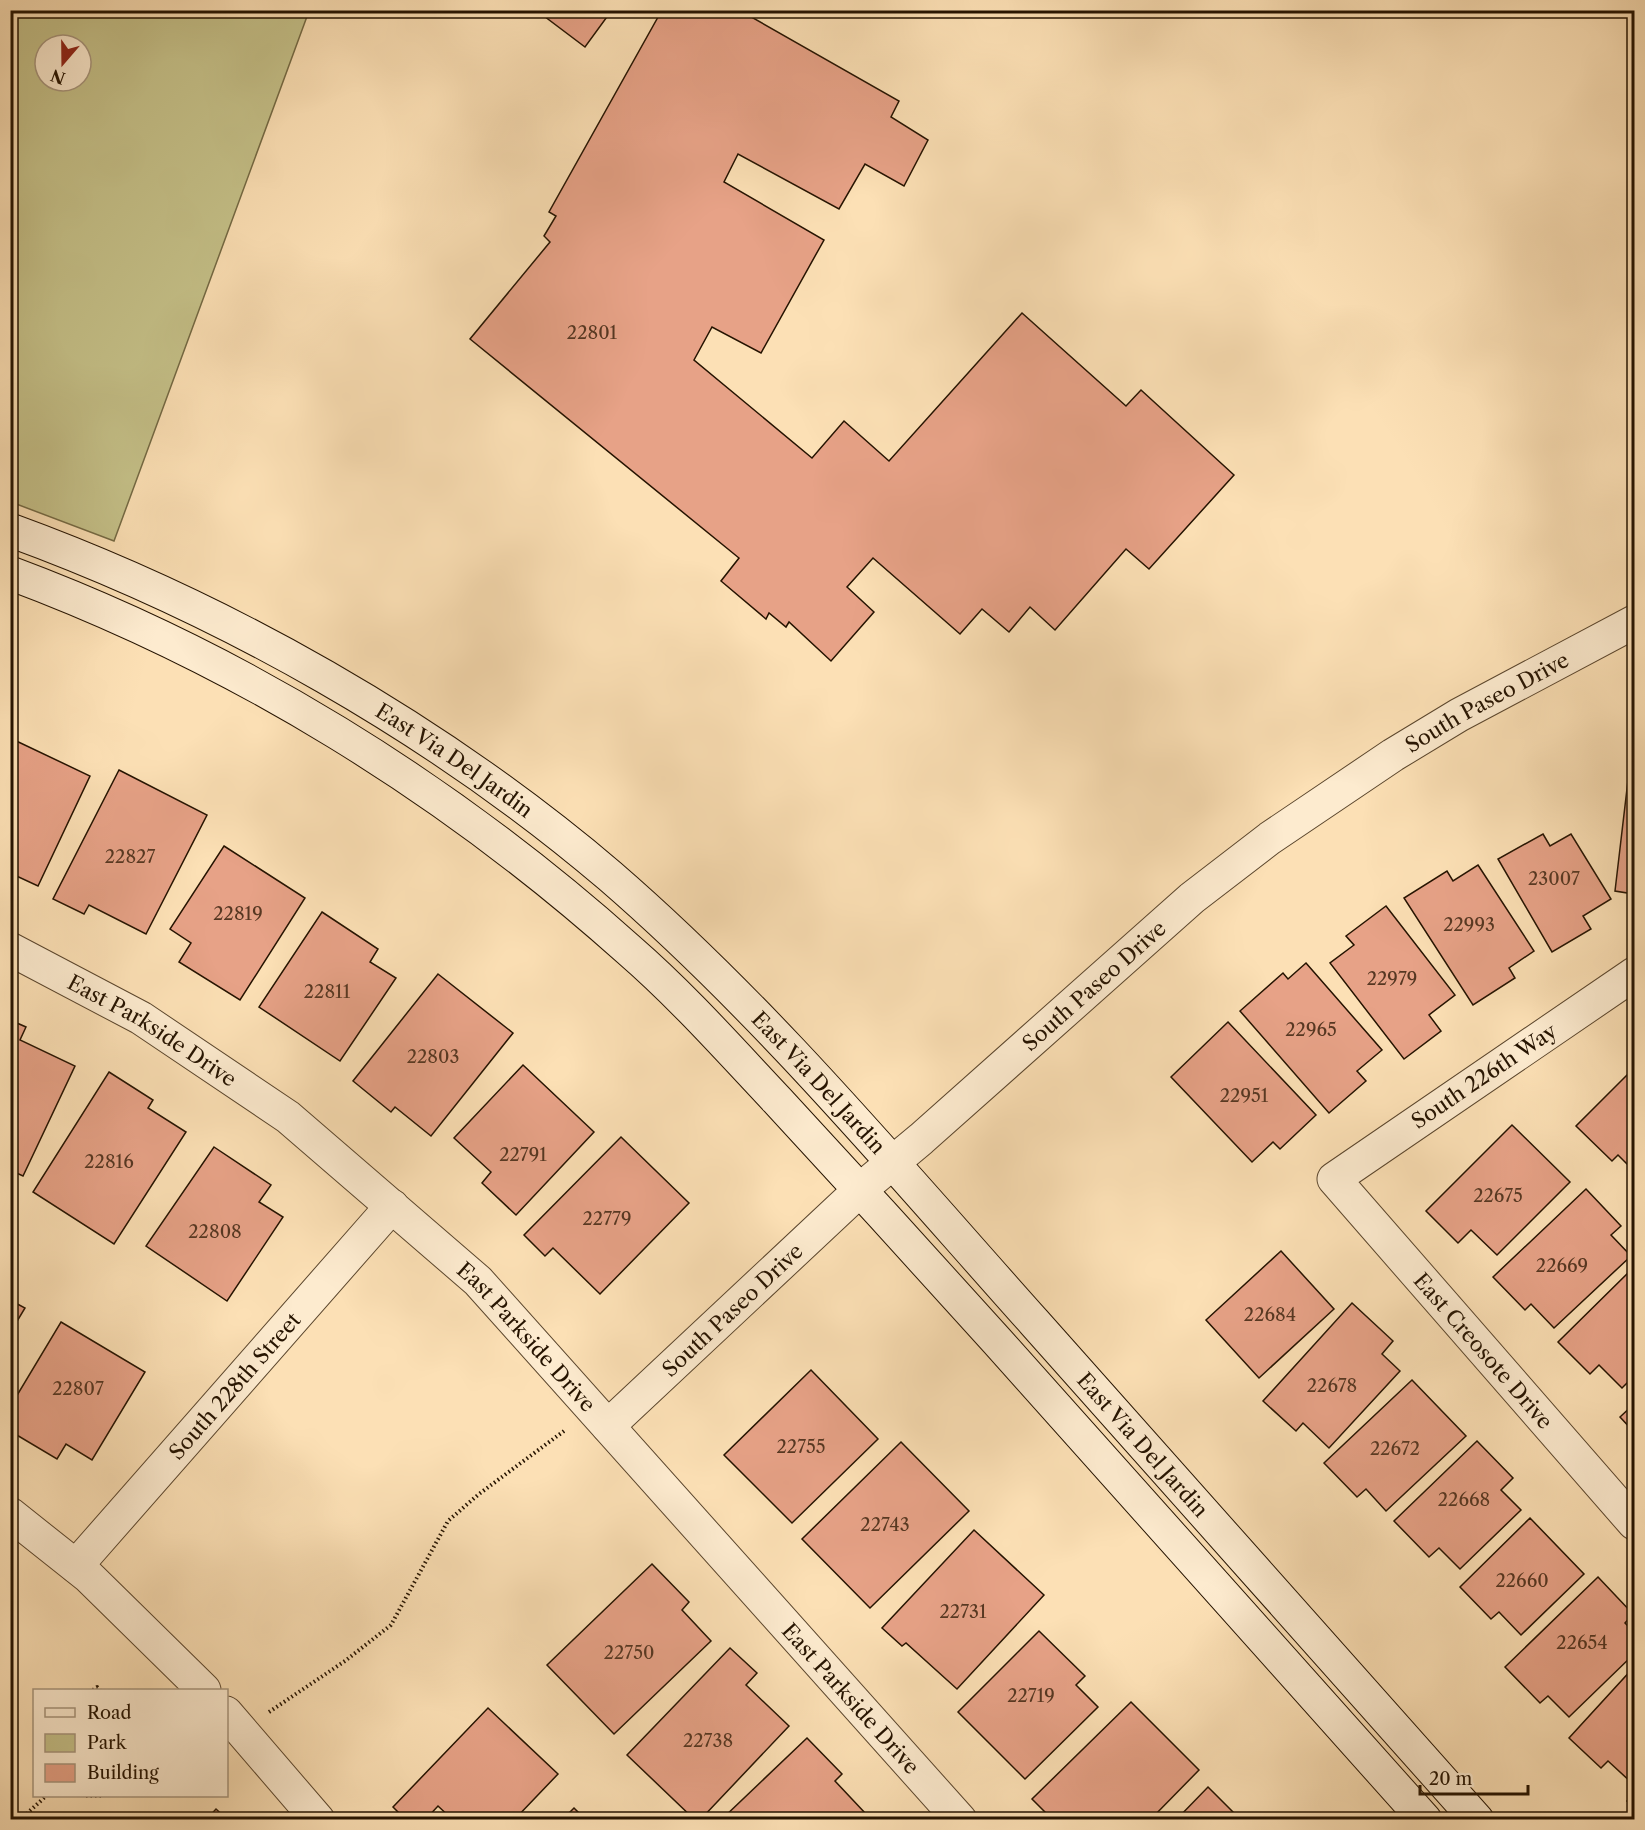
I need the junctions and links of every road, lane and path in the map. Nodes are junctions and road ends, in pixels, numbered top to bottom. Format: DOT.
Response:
graph roads {
  1 [pos="10,530"];
  2 [pos="10,550"];
  3 [pos="10,573"];
  4 [pos="155,590"];
  5 [pos="1635,622"];
  6 [pos="10,949"];
  7 [pos="1635,974"];
  8 [pos="892,1163"];
  9 [pos="1334,1179"];
  10 [pos="861,1190"];
  11 [pos="392,1206"];
  12 [pos="602,1419"];
  13 [pos="10,1514"];
  14 [pos="1635,1523"];
  15 [pos="76,1566"];
  16 [pos="203,1689"];
  17 [pos="235,1723"];
  18 [pos="45,1797"];
  19 [pos="20,1820"];
  20 [pos="318,1820"];
  21 [pos="960,1820"];
  22 [pos="1425,1820"];
  23 [pos="1477,1820"];
  1 -- 4 [label="street, East Via Del Jardin"];
  2 -- 4 [label="street"];
  3 -- 10 [label="street, East Via Del Jardin"];
  4 -- 8 [label="street, East Via Del Jardin"];
  5 -- 8 [label="street, South Paseo Drive"];
  6 -- 11 [label="street, East Parkside Drive"];
  7 -- 9 [label="street, South 226th Way"];
  8 -- 10 [label="street, South Paseo Drive"];
  8 -- 23 [label="street, East Via Del Jardin"];
  9 -- 14 [label="street, East Creosote Drive"];
  10 -- 12 [label="street, South Paseo Drive"];
  10 -- 22 [label="street, East Via Del Jardin"];
  11 -- 12 [label="street, East Parkside Drive"];
  11 -- 15 [label="street, South 228th Street"];
  12 -- 17 [label="path"];
  12 -- 21 [label="street, East Parkside Drive"];
  13 -- 15 [label="street"];
  15 -- 16 [label="street"];
  17 -- 20 [label="street"];
  18 -- 19 [label="path"];
}
